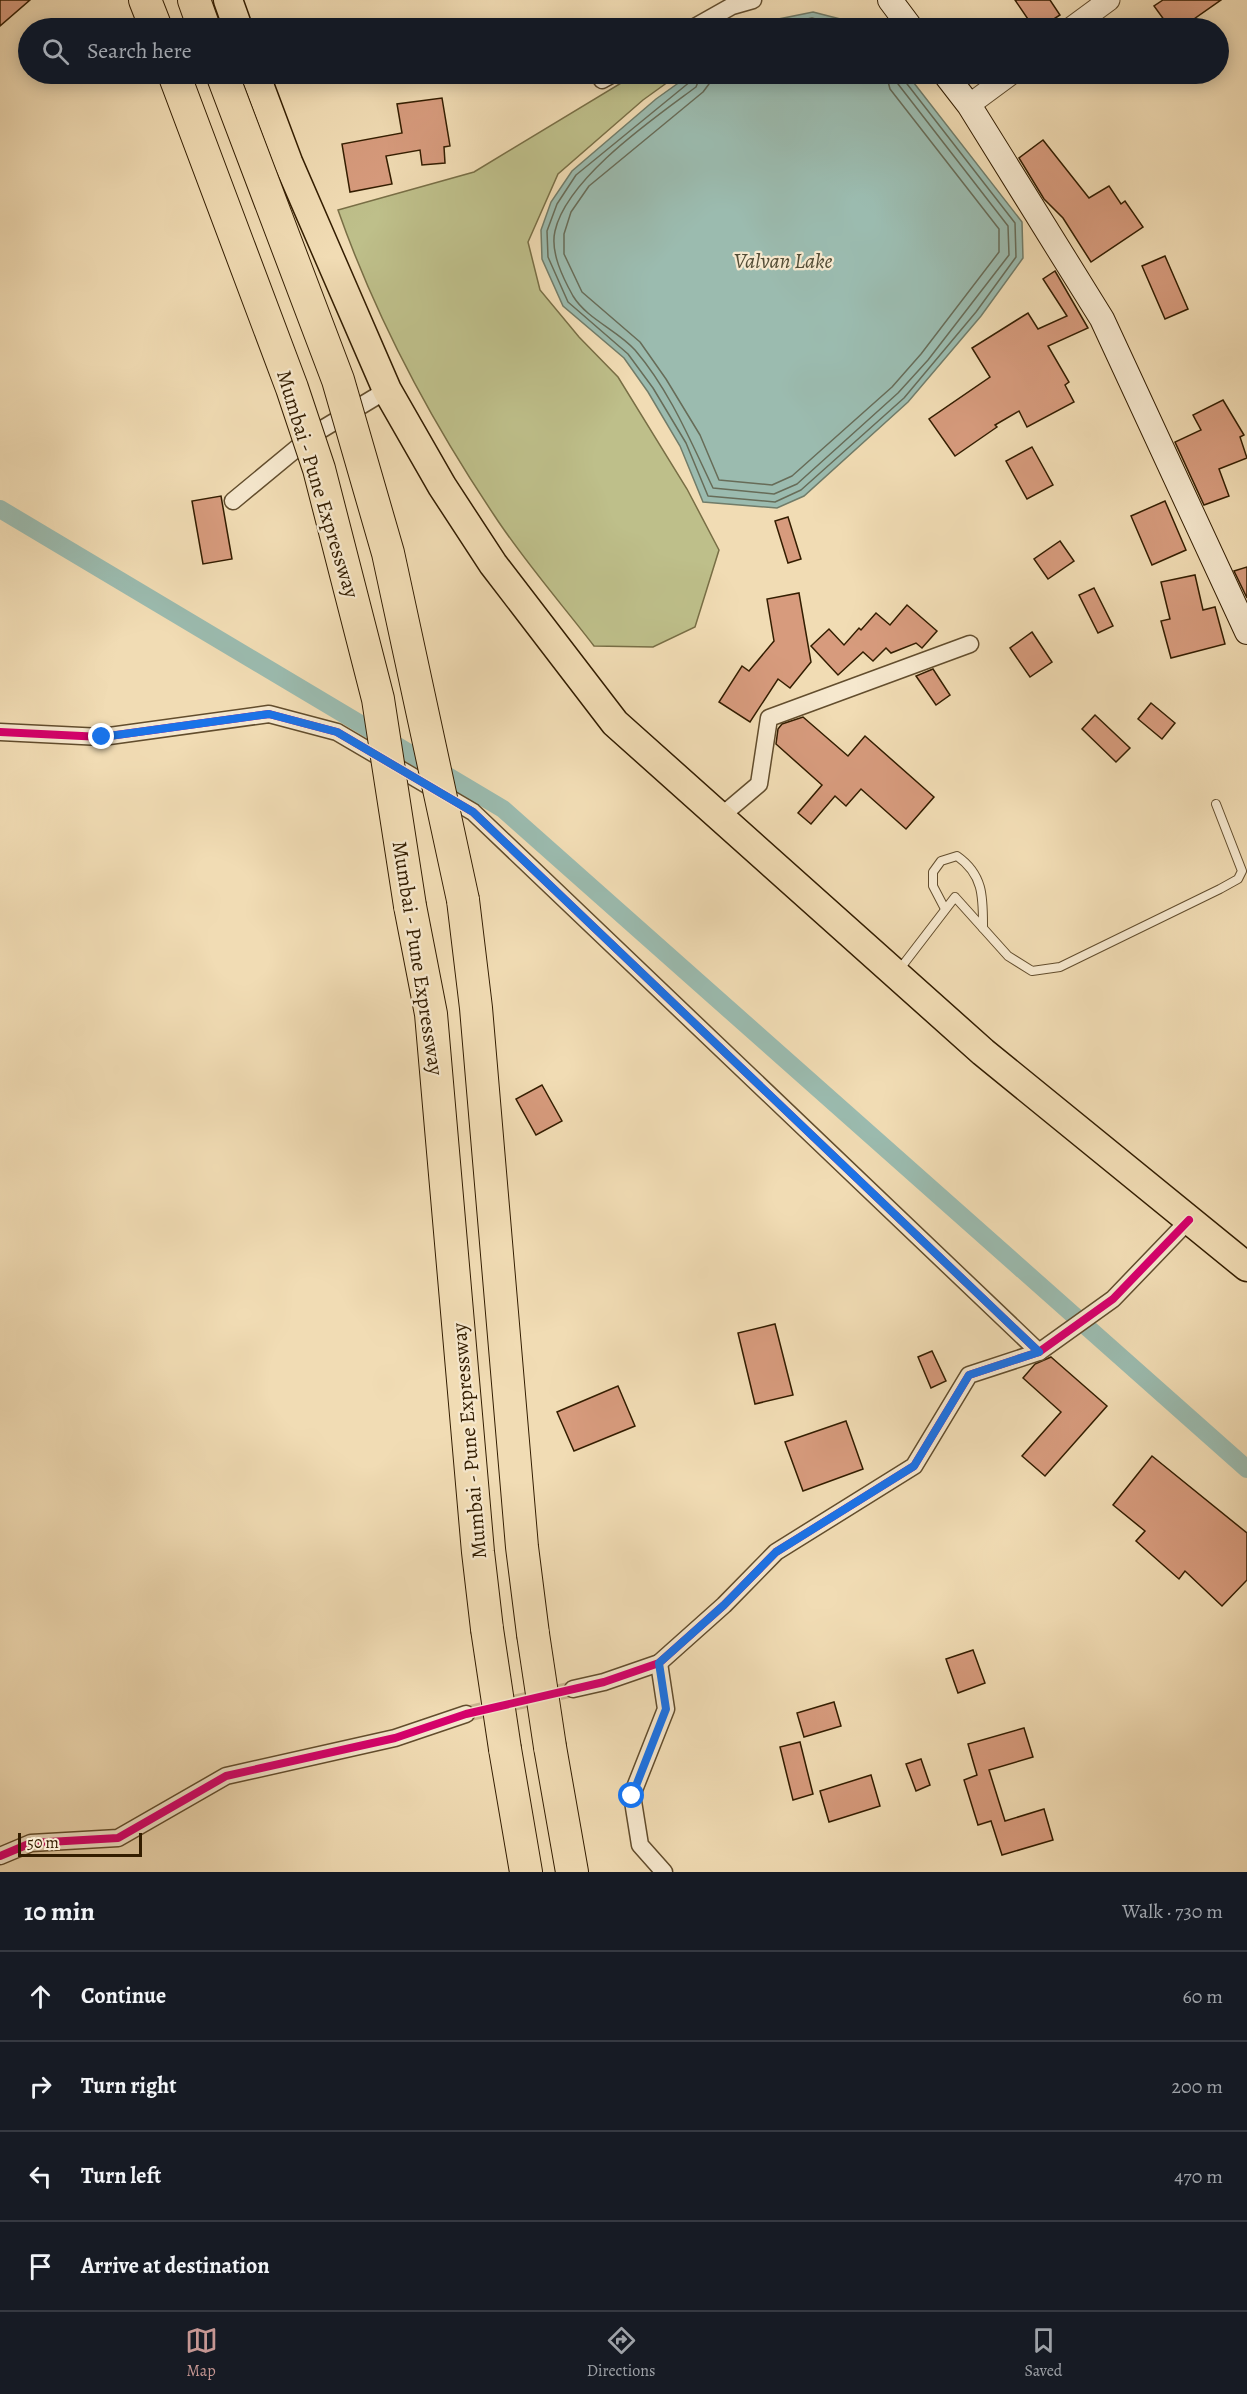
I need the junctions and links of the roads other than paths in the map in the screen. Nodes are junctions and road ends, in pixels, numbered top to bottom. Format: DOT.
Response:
graph roads {
  1 [pos="145,0"];
  2 [pos="194,0"];
  3 [pos="228,0"];
  4 [pos="753,0"];
  5 [pos="890,0"];
  6 [pos="1109,0"];
  7 [pos="152,18"];
  8 [pos="200,18"];
  9 [pos="234,18"];
  10 [pos="711,18"];
  11 [pos="904,18"];
  12 [pos="1085,18"];
  13 [pos="178,84"];
  14 [pos="226,84"];
  15 [pos="259,84"];
  16 [pos="953,84"];
  17 [pos="997,84"];
  18 [pos="969,105"];
  19 [pos="387,390"];
  20 [pos="233,501"];
  21 [pos="1247,632"];
  22 [pos="970,644"];
  23 [pos="0,732"];
  24 [pos="1216,804"];
  25 [pos="720,817"];
  26 [pos="945,909"];
  27 [pos="983,928"];
  28 [pos="896,974"];
  29 [pos="1189,1220"];
  30 [pos="1247,1267"];
  31 [pos="1039,1352"];
  32 [pos="659,1663"];
  33 [pos="573,1689"];
  34 [pos="466,1714"];
  35 [pos="0,1856"];
  36 [pos="526,1872"];
  37 [pos="572,1872"];
  38 [pos="664,1872"];
  1 -- 7 [label="highway"];
  2 -- 8 [label="highway"];
  3 -- 9 [label="highway"];
  4 -- 10 [label="street"];
  5 -- 11 [label="main road"];
  6 -- 12 [label="street"];
  13 -- 36 [label="highway, Mumbai - Pune Expressway, bridge"];
  14 -- 37 [label="highway, Mumbai - Pune Expressway, bridge"];
  15 -- 19 [label="highway"];
  16 -- 18 [label="main road"];
  17 -- 18 [label="street"];
  18 -- 21 [label="main road"];
  19 -- 20 [label="street"];
  19 -- 25 [label="highway"];
  22 -- 25 [label="street"];
  23 -- 31 [label="street"];
  24 -- 27 [label="lane"];
  25 -- 28 [label="highway"];
  26 -- 27 [label="lane"];
  26 -- 27 [label="lane"];
  26 -- 28 [label="lane"];
  28 -- 29 [label="highway"];
  29 -- 30 [label="highway"];
  29 -- 31 [label="street"];
  31 -- 32 [label="street"];
  32 -- 33 [label="street"];
  32 -- 38 [label="street"];
  34 -- 35 [label="street"];
}
